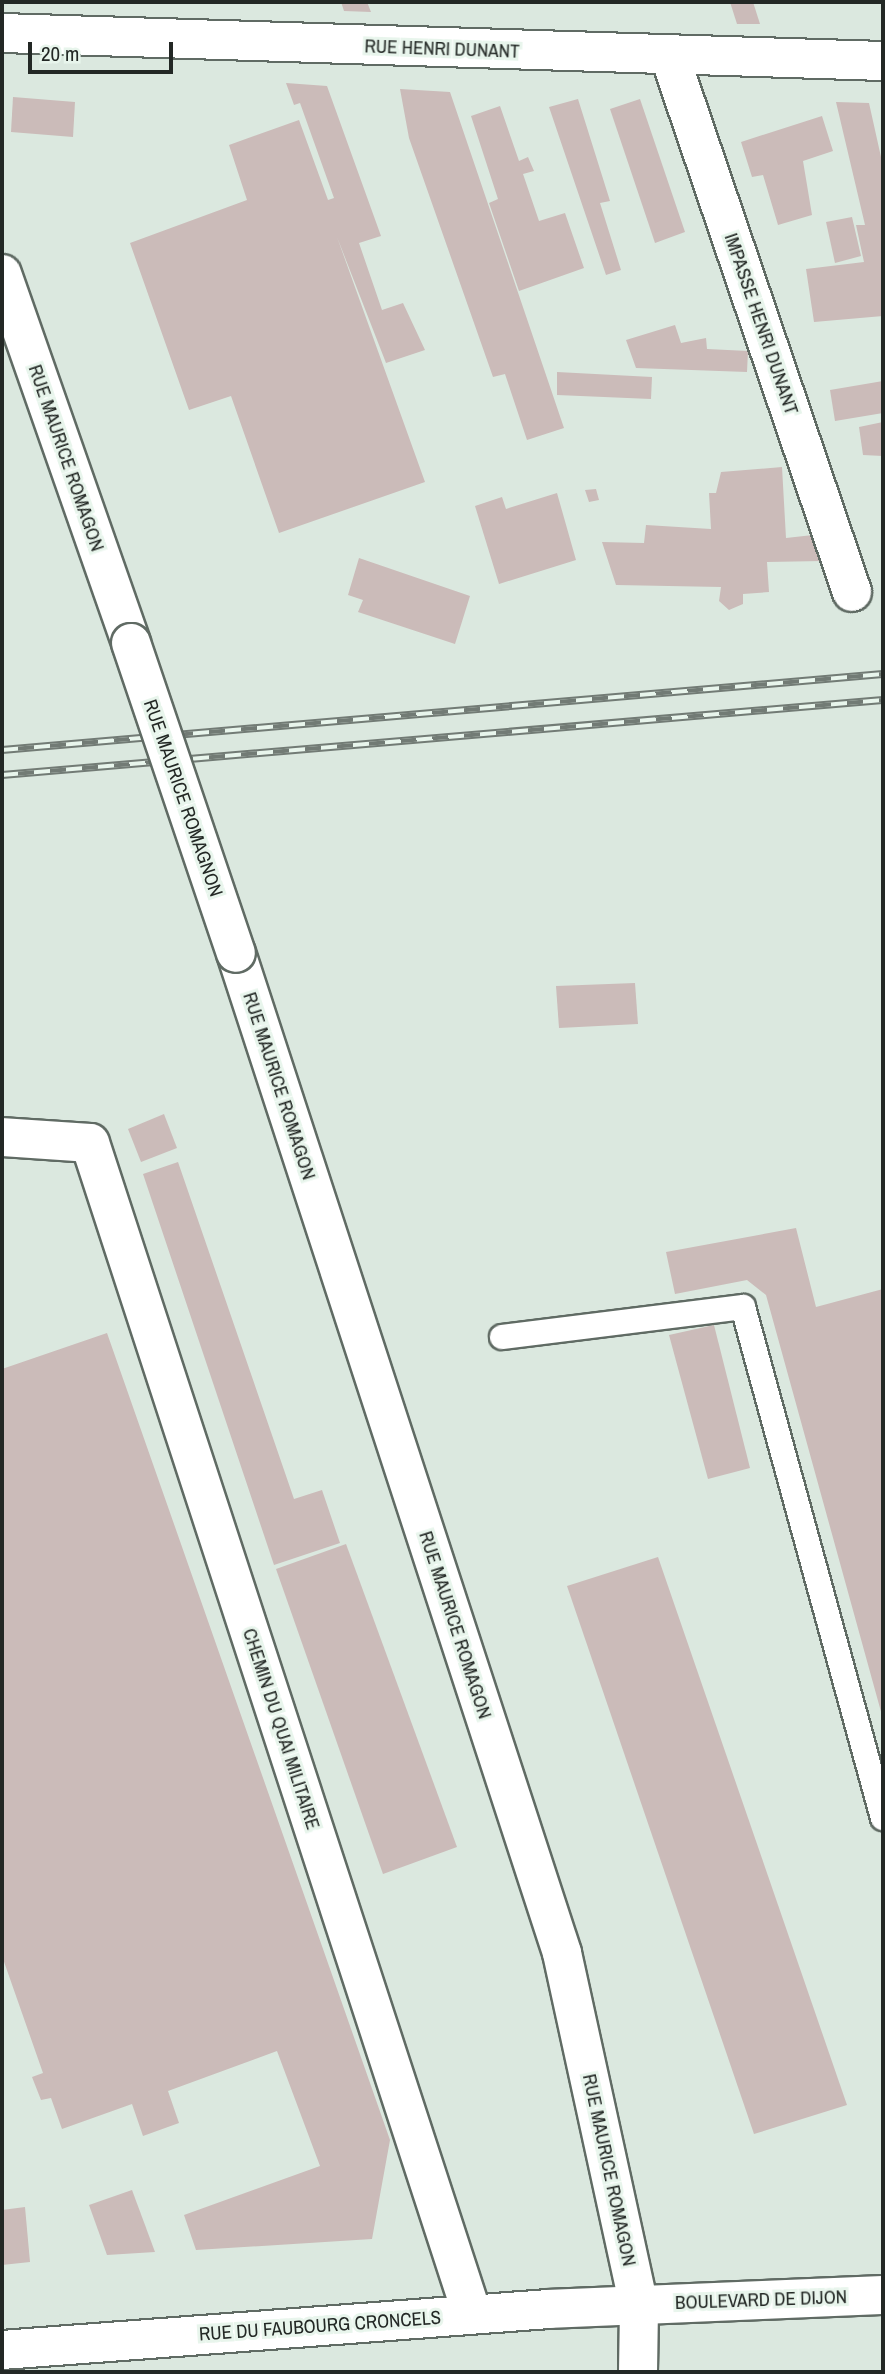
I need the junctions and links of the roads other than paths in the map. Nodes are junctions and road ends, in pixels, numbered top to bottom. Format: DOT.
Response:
graph roads {
  1 [pos="2,33"];
  2 [pos="670,57"];
  3 [pos="883,61"];
  4 [pos="2,274"];
  5 [pos="852,592"];
  6 [pos="131,643"];
  7 [pos="236,953"];
  8 [pos="2,1137"];
  9 [pos="502,1337"];
  10 [pos="883,1818"];
  11 [pos="883,2295"];
  12 [pos="639,2305"];
  13 [pos="472,2314"];
  14 [pos="2,2350"];
  15 [pos="638,2372"];
  1 -- 2 [label="street, RUE HENRI DUNANT"];
  2 -- 3 [label="street, RUE HENRI DUNANT"];
  2 -- 5 [label="street, IMPASSE HENRI DUNANT"];
  4 -- 6 [label="street, RUE MAURICE ROMAGON"];
  6 -- 7 [label="street, RUE MAURICE ROMAGNON, bridge"];
  7 -- 12 [label="street, RUE MAURICE ROMAGON"];
  8 -- 13 [label="street, CHEMIN DU QUAI MILITAIRE"];
  9 -- 10 [label="lane"];
  11 -- 12 [label="street, BOULEVARD DE DIJON"];
  12 -- 13 [label="street, RUE DU FAUBOURG CRONCELS"];
  12 -- 15 [label="street, RUE MAURICE ROMAGON"];
  13 -- 14 [label="street, RUE DU FAUBOURG CRONCELS"];
}
